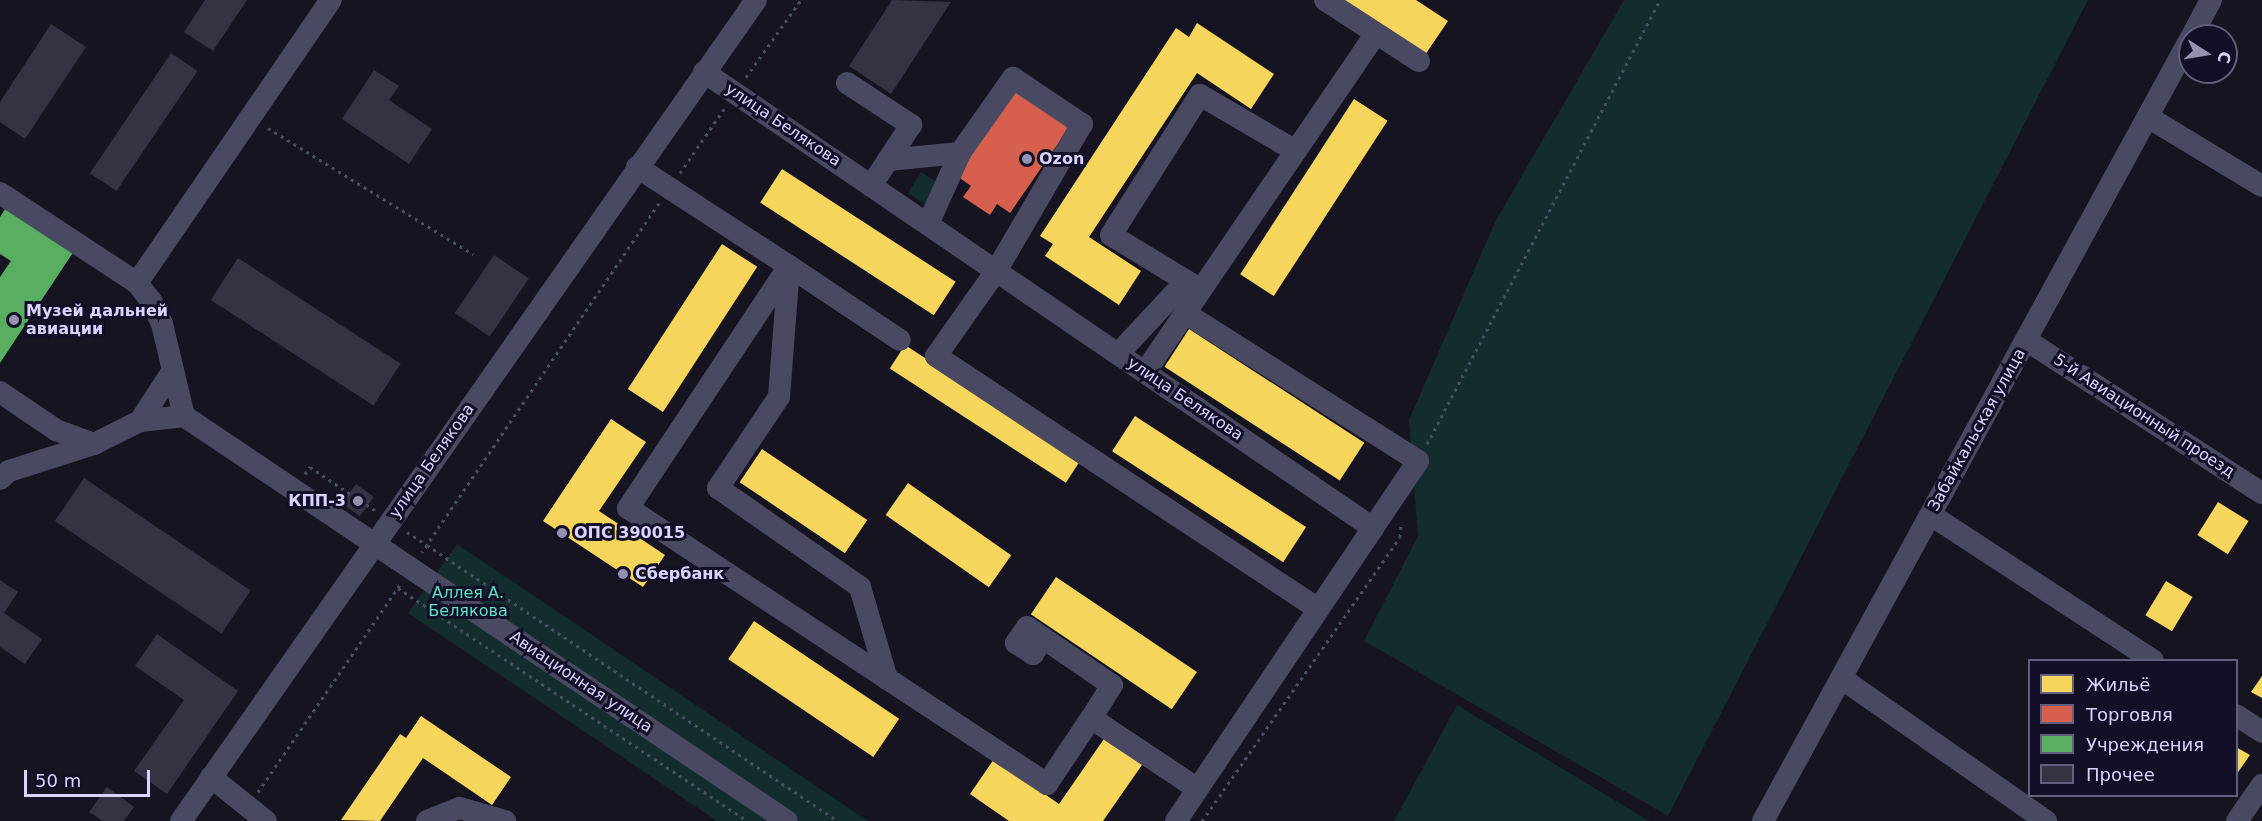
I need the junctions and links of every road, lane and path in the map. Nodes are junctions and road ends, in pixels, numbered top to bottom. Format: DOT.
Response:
graph roads {
  1 [pos="331,0"];
  2 [pos="756,0"];
  3 [pos="801,0"];
  4 [pos="1325,0"];
  5 [pos="1660,0"];
  6 [pos="2211,0"];
  7 [pos="2198,24"];
  8 [pos="1375,35"];
  9 [pos="1419,61"];
  10 [pos="2178,62"];
  11 [pos="704,72"];
  12 [pos="847,83"];
  13 [pos="735,93"];
  14 [pos="251,117"];
  15 [pos="2148,117"];
  16 [pos="1294,150"];
  17 [pos="960,153"];
  18 [pos="888,160"];
  19 [pos="638,167"];
  20 [pos="674,181"];
  21 [pos="871,186"];
  22 [pos="2262,186"];
  23 [pos="0,193"];
  24 [pos="661,201"];
  25 [pos="928,224"];
  26 [pos="473,255"];
  27 [pos="789,266"];
  28 [pos="996,271"];
  29 [pos="137,283"];
  30 [pos="1193,286"];
  31 [pos="1185,313"];
  32 [pos="900,340"];
  33 [pos="2026,340"];
  34 [pos="1118,354"];
  35 [pos="1145,372"];
  36 [pos="171,373"];
  37 [pos="0,392"];
  38 [pos="184,416"];
  39 [pos="141,421"];
  40 [pos="94,444"];
  41 [pos="1418,461"];
  42 [pos="0,480"];
  43 [pos="296,489"];
  44 [pos="2262,493"];
  45 [pos="1393,498"];
  46 [pos="1931,515"];
  47 [pos="390,520"];
  48 [pos="1373,528"];
  49 [pos="375,542"];
  50 [pos="427,545"];
  51 [pos="1318,609"];
  52 [pos="1043,638"];
  53 [pos="2151,659"];
  54 [pos="1841,678"];
  55 [pos="887,679"];
  56 [pos="2238,716"];
  57 [pos="1091,718"];
  58 [pos="2262,732"];
  59 [pos="210,777"];
  60 [pos="2262,784"];
  61 [pos="1198,789"];
  62 [pos="249,806"];
  63 [pos="181,821"];
  64 [pos="266,821"];
  65 [pos="427,821"];
  66 [pos="505,821"];
  67 [pos="748,821"];
  68 [pos="787,821"];
  69 [pos="838,821"];
  70 [pos="1176,821"];
  71 [pos="1202,821"];
  72 [pos="1763,821"];
  73 [pos="2046,821"];
  74 [pos="2237,821"];
  1 -- 14 [label="street"];
  2 -- 11 [label="street, улица Белякова"];
  3 -- 13 [label="path"];
  4 -- 8 [label="street"];
  5 -- 41 [label="path"];
  6 -- 7 [label="street, Забайкальская улица"];
  8 -- 9 [label="street"];
  8 -- 16 [label="street"];
  10 -- 15 [label="street, Забайкальская улица"];
  11 -- 13 [label="street, улица Белякова"];
  11 -- 19 [label="street, улица Белякова"];
  12 -- 18 [label="street"];
  13 -- 20 [label="path"];
  13 -- 21 [label="street, улица Белякова"];
  14 -- 26 [label="path"];
  14 -- 29 [label="street"];
  15 -- 22 [label="street"];
  15 -- 33 [label="street, Забайкальская улица"];
  16 -- 30 [label="street"];
  16 -- 30 [label="street"];
  17 -- 18 [label="street"];
  17 -- 25 [label="street"];
  17 -- 28 [label="street"];
  18 -- 21 [label="street"];
  19 -- 27 [label="street"];
  19 -- 47 [label="street, улица Белякова"];
  21 -- 25 [label="street, улица Белякова"];
  23 -- 29 [label="street"];
  24 -- 50 [label="path"];
  25 -- 28 [label="street, улица Белякова"];
  27 -- 32 [label="street"];
  27 -- 55 [label="street"];
  27 -- 55 [label="street"];
  28 -- 34 [label="street, улица Белякова"];
  28 -- 51 [label="street"];
  29 -- 36 [label="street"];
  30 -- 31 [label="street"];
  30 -- 34 [label="street"];
  31 -- 35 [label="street"];
  31 -- 41 [label="street"];
  33 -- 44 [label="street, 5-й Авиационный проезд"];
  33 -- 46 [label="street, Забайкальская улица"];
  34 -- 35 [label="street, улица Белякова"];
  35 -- 48 [label="street, улица Белякова"];
  36 -- 38 [label="street"];
  36 -- 39 [label="street"];
  37 -- 40 [label="street"];
  38 -- 39 [label="street"];
  38 -- 43 [label="street, Авиационная улица"];
  39 -- 40 [label="street"];
  40 -- 42 [label="street"];
  41 -- 45 [label="street"];
  43 -- 47 [label="path"];
  43 -- 49 [label="street, Авиационная улица"];
  45 -- 48 [label="street"];
  45 -- 71 [label="path"];
  46 -- 53 [label="street"];
  46 -- 54 [label="street, Забайкальская улица"];
  47 -- 49 [label="street, улица Белякова"];
  47 -- 50 [label="path"];
  48 -- 51 [label="street"];
  49 -- 59 [label="street, улица Белякова"];
  49 -- 68 [label="street, Авиационная улица"];
  50 -- 69 [label="path"];
  51 -- 61 [label="street"];
  52 -- 57 [label="street"];
  54 -- 72 [label="street, Забайкальская улица"];
  54 -- 73 [label="street"];
  55 -- 57 [label="street"];
  56 -- 58 [label="street"];
  57 -- 61 [label="street"];
  59 -- 62 [label="street"];
  59 -- 63 [label="street, улица Белякова"];
  60 -- 74 [label="street"];
  61 -- 70 [label="street"];
  62 -- 64 [label="street"];
  62 -- 67 [label="path"];
  65 -- 66 [label="street"];
}
